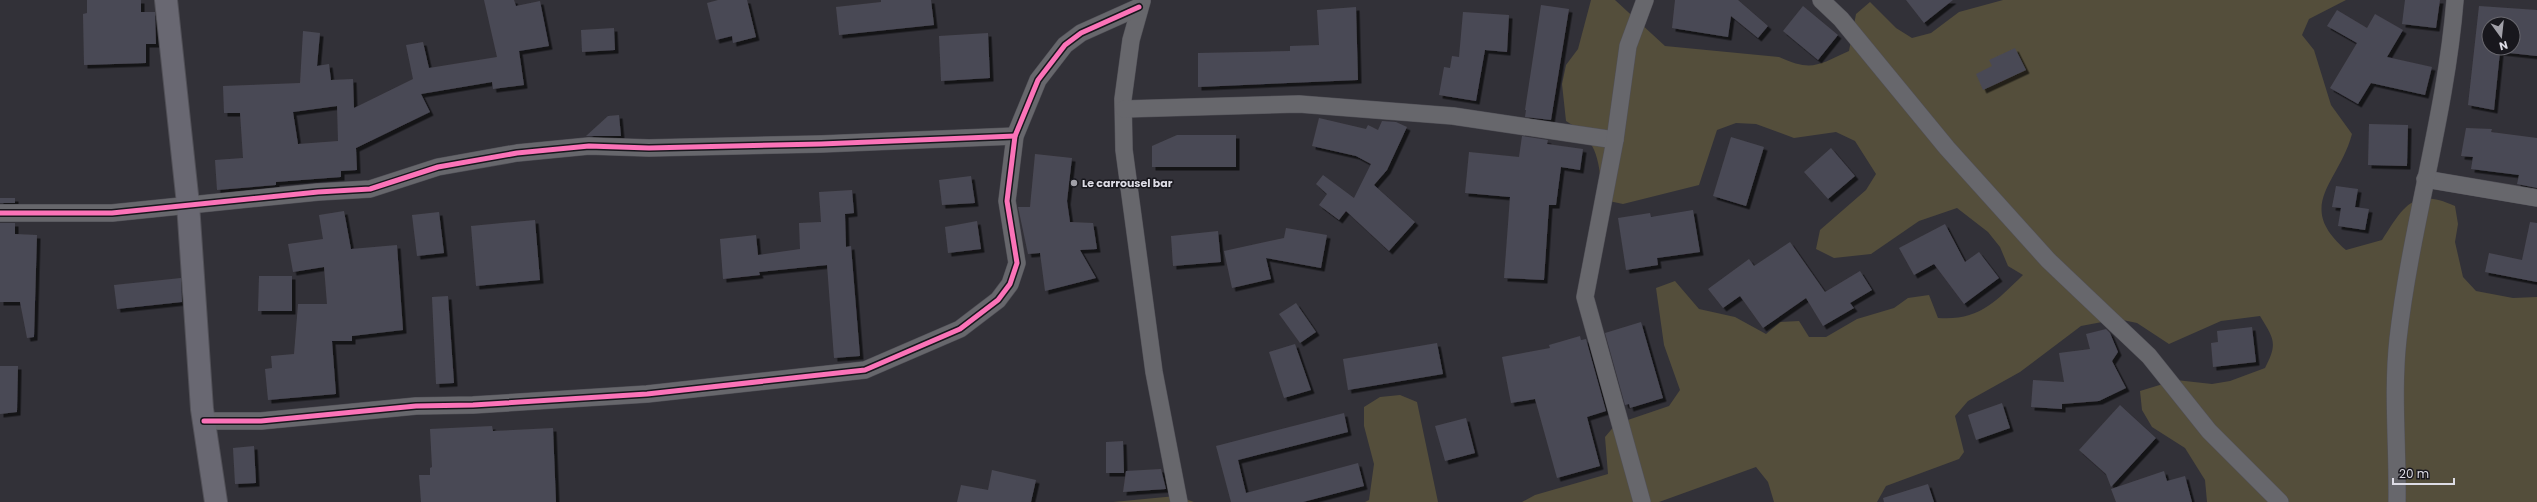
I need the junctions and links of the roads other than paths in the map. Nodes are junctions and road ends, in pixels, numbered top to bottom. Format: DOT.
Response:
graph roads {
  1 [pos="166,0"];
  2 [pos="1645,0"];
  3 [pos="1821,0"];
  4 [pos="2455,0"];
  5 [pos="1140,4"];
  6 [pos="1124,109"];
  7 [pos="1016,136"];
  8 [pos="1615,140"];
  9 [pos="2425,179"];
  10 [pos="2537,198"];
  11 [pos="188,204"];
  12 [pos="0,213"];
  13 [pos="204,421"];
  14 [pos="216,502"];
  15 [pos="1179,502"];
  16 [pos="1642,502"];
  17 [pos="2280,502"];
  18 [pos="2397,502"];
  1 -- 11 [label="street"];
  2 -- 8 [label="street"];
  3 -- 17 [label="street"];
  4 -- 9 [label="street"];
  5 -- 6 [label="street"];
  5 -- 7 [label="street"];
  6 -- 8 [label="street"];
  6 -- 15 [label="street"];
  7 -- 11 [label="street"];
  7 -- 13 [label="street"];
  8 -- 16 [label="street"];
  9 -- 10 [label="street"];
  9 -- 18 [label="street"];
  11 -- 12 [label="street"];
  11 -- 13 [label="street"];
  13 -- 14 [label="street"];
}
